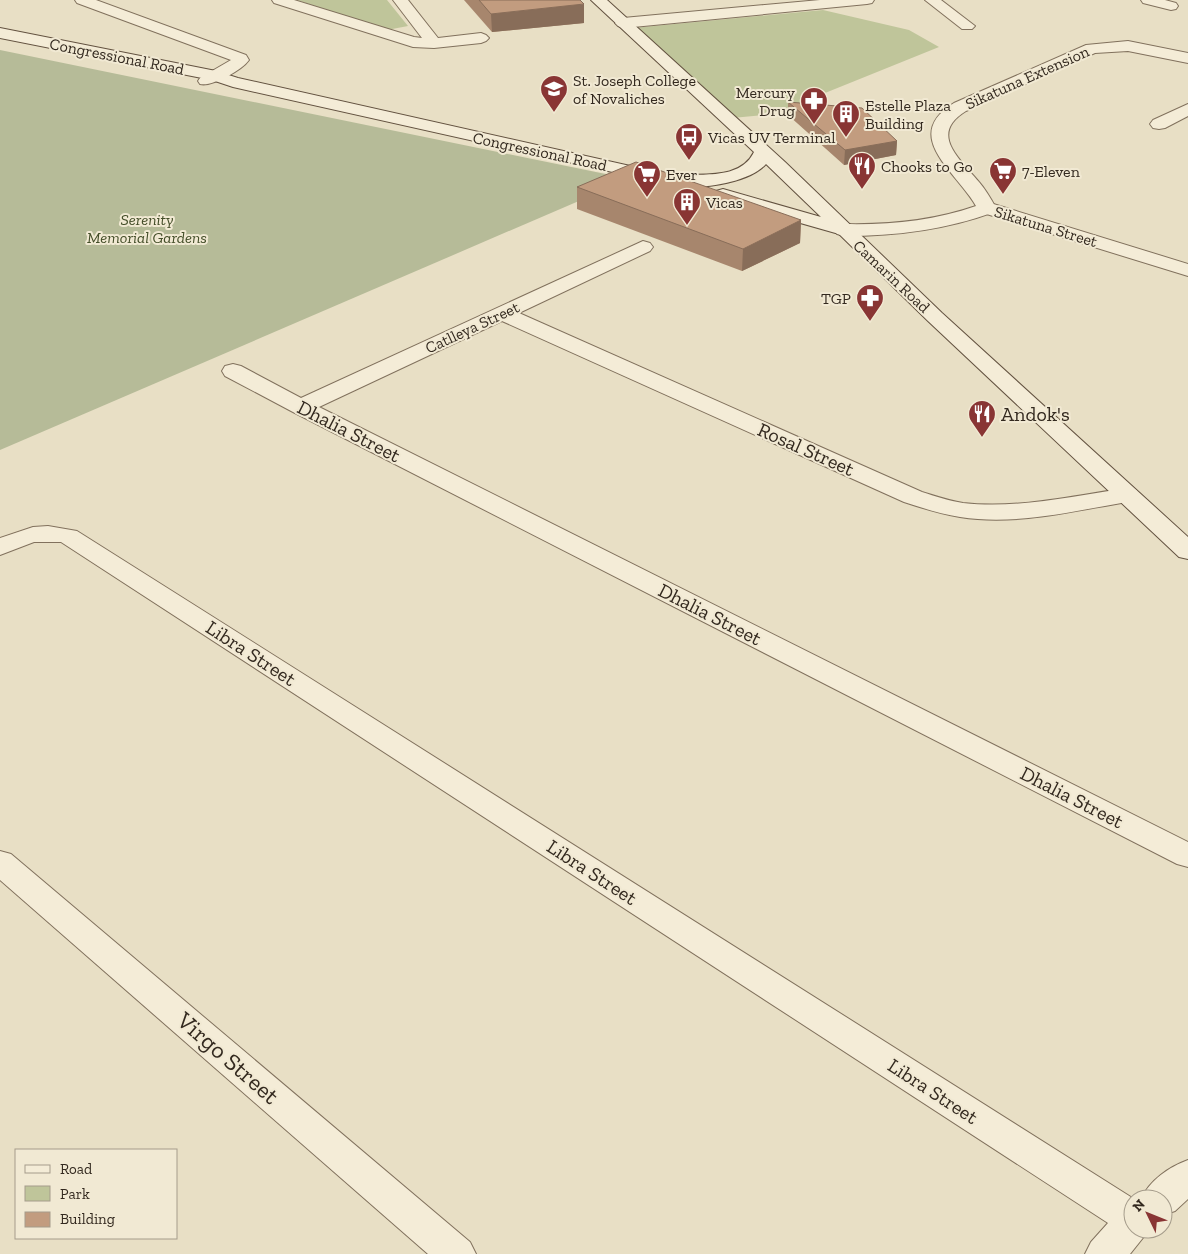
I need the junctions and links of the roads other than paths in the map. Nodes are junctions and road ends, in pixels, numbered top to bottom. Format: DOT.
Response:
graph roads {
  1 [pos="82,0"];
  2 [pos="279,0"];
  3 [pos="400,0"];
  4 [pos="598,0"];
  5 [pos="867,0"];
  6 [pos="932,0"];
  7 [pos="1148,0"];
  8 [pos="1171,6"];
  9 [pos="623,23"];
  10 [pos="967,26"];
  11 [pos="0,33"];
  12 [pos="481,38"];
  13 [pos="434,43"];
  14 [pos="0,44"];
  15 [pos="1188,58"];
  16 [pos="218,80"];
  17 [pos="1188,109"];
  18 [pos="1159,124"];
  19 [pos="763,152"];
  20 [pos="779,166"];
  21 [pos="675,181"];
  22 [pos="703,189"];
  23 [pos="987,208"];
  24 [pos="844,230"];
  25 [pos="643,247"];
  26 [pos="1188,270"];
  27 [pos="501,314"];
  28 [pos="234,371"];
  29 [pos="301,407"];
  30 [pos="1127,495"];
  31 [pos="0,547"];
  32 [pos="1188,551"];
  33 [pos="1188,856"];
  34 [pos="0,862"];
  35 [pos="1188,1176"];
  36 [pos="1173,1189"];
  37 [pos="1123,1215"];
  38 [pos="1123,1232"];
  39 [pos="456,1254"];
  40 [pos="1104,1254"];
  1 -- 16 [label="street"];
  2 -- 13 [label="street"];
  3 -- 13 [label="street"];
  4 -- 9 [label="street, Camarin Road"];
  5 -- 9 [label="street"];
  6 -- 10 [label="street"];
  7 -- 8 [label="street"];
  9 -- 19 [label="street, Camarin Road"];
  11 -- 16 [label="street, Congressional Road"];
  12 -- 13 [label="street"];
  14 -- 16 [label="street, Congressional Road"];
  15 -- 23 [label="street, Sikatuna Extension"];
  16 -- 21 [label="street, Congressional Road"];
  17 -- 18 [label="street"];
  19 -- 20 [label="street, Camarin Road"];
  19 -- 21 [label="street"];
  20 -- 22 [label="street"];
  20 -- 24 [label="street, Camarin Road"];
  21 -- 22 [label="street, Congressional Road"];
  22 -- 24 [label="street, Congressional Road"];
  23 -- 24 [label="street, Sikatuna Street"];
  23 -- 26 [label="street, Sikatuna Street"];
  24 -- 30 [label="street, Camarin Road"];
  25 -- 27 [label="street, Catlleya Street"];
  27 -- 29 [label="street, Catlleya Street"];
  27 -- 30 [label="street, Rosal Street"];
  28 -- 29 [label="street, Dhalia Street"];
  29 -- 33 [label="street, Dhalia Street"];
  30 -- 32 [label="street, Camarin Road"];
  31 -- 37 [label="street, Libra Street"];
  34 -- 39 [label="street, Virgo Street"];
  35 -- 36 [label="street"];
  38 -- 40 [label="street"];
}
